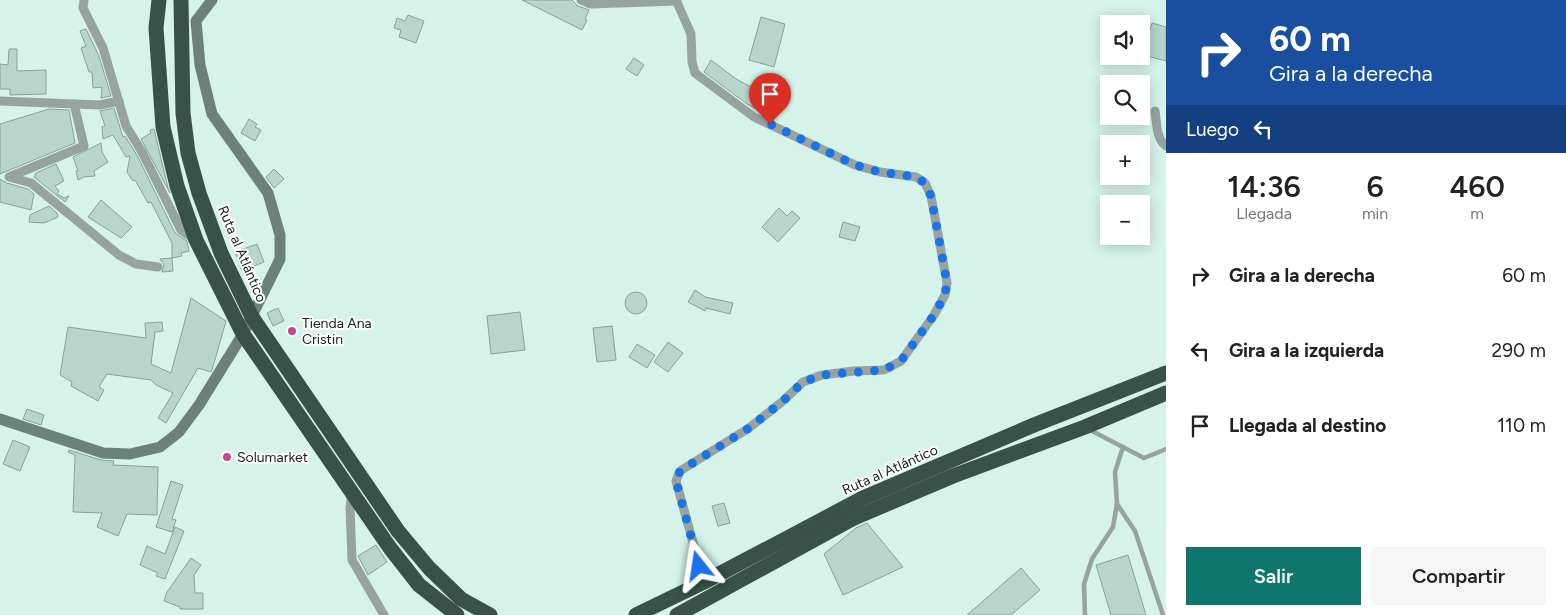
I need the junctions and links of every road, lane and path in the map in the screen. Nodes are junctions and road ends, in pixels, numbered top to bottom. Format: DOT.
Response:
graph roads {
  1 [pos="84,0"];
  2 [pos="159,0"];
  3 [pos="181,0"];
  4 [pos="212,0"];
  5 [pos="581,0"];
  6 [pos="677,1"];
  7 [pos="0,101"];
  8 [pos="119,101"];
  9 [pos="74,104"];
  10 [pos="1155,111"];
  11 [pos="1166,146"];
  12 [pos="196,240"];
  13 [pos="158,267"];
  14 [pos="252,317"];
  15 [pos="244,334"];
  16 [pos="1166,373"];
  17 [pos="1127,388"];
  18 [pos="1166,393"];
  19 [pos="0,419"];
  20 [pos="1085,427"];
  21 [pos="1123,447"];
  22 [pos="1166,450"];
  23 [pos="352,493"];
  24 [pos="1117,504"];
  25 [pos="704,582"];
  26 [pos="384,615"];
  27 [pos="457,615"];
  28 [pos="490,615"];
  29 [pos="636,615"];
  30 [pos="677,615"];
  31 [pos="1086,615"];
  32 [pos="1163,615"];
  1 -- 8 [label="street"];
  2 -- 12 [label="highway"];
  3 -- 14 [label="highway, Ruta al Atlántico"];
  4 -- 14 [label="street"];
  5 -- 6 [label="street"];
  6 -- 25 [label="street"];
  7 -- 9 [label="street"];
  8 -- 9 [label="street"];
  8 -- 12 [label="street"];
  9 -- 13 [label="street"];
  10 -- 11 [label="street"];
  12 -- 15 [label="highway"];
  14 -- 15 [label="street"];
  14 -- 28 [label="highway, Ruta al Atlántico"];
  15 -- 19 [label="street"];
  15 -- 23 [label="highway"];
  16 -- 17 [label="highway, Ruta al Atlántico"];
  17 -- 20 [label="highway"];
  17 -- 25 [label="highway, Ruta al Atlántico"];
  18 -- 20 [label="highway"];
  20 -- 21 [label="lane"];
  20 -- 30 [label="highway"];
  21 -- 22 [label="lane"];
  21 -- 24 [label="lane"];
  23 -- 26 [label="street"];
  23 -- 27 [label="highway"];
  24 -- 31 [label="lane"];
  24 -- 32 [label="lane"];
  25 -- 29 [label="highway, Ruta al Atlántico"];
}
